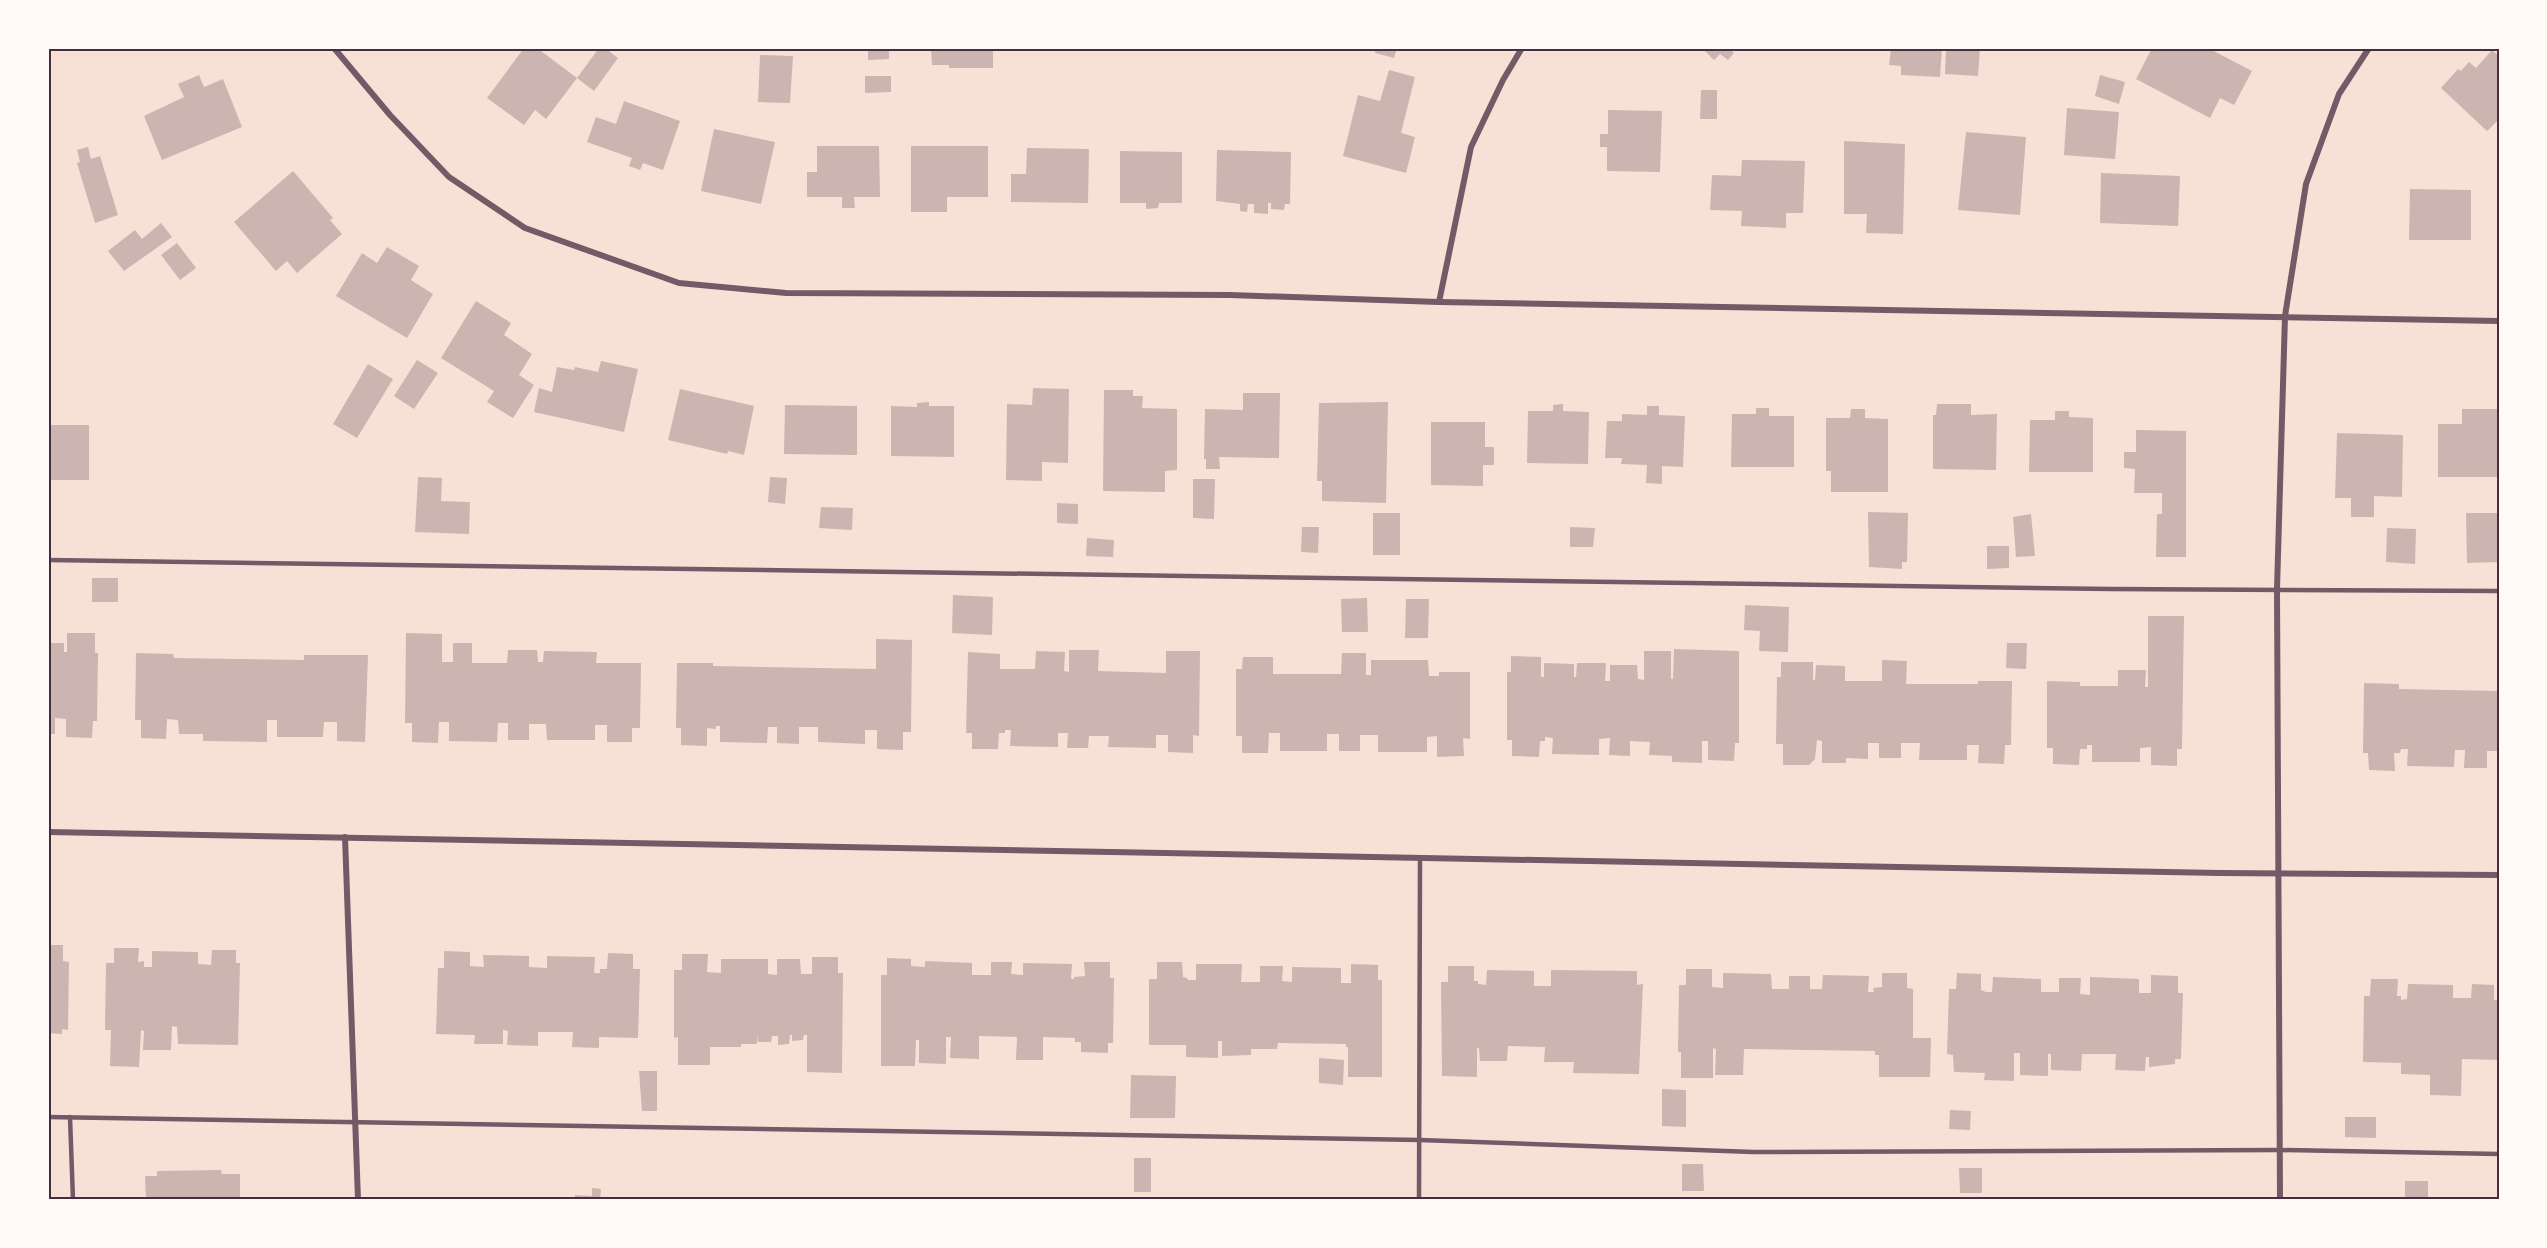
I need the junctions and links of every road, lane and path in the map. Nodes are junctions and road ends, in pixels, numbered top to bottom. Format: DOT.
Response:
graph roads {
  1 [pos="334,48"];
  2 [pos="1522,48"];
  3 [pos="2369,48"];
  4 [pos="1439,302"];
  5 [pos="2285,316"];
  6 [pos="2499,321"];
  7 [pos="48,560"];
  8 [pos="2277,589"];
  9 [pos="2499,591"];
  10 [pos="48,832"];
  11 [pos="345,837"];
  12 [pos="1420,858"];
  13 [pos="2277,874"];
  14 [pos="2499,875"];
  15 [pos="48,1117"];
  16 [pos="70,1117"];
  17 [pos="355,1122"];
  18 [pos="1420,1140"];
  19 [pos="2280,1150"];
  20 [pos="2499,1154"];
  21 [pos="73,1200"];
  22 [pos="358,1200"];
  23 [pos="1419,1200"];
  24 [pos="2280,1200"];
  1 -- 4 [label="street"];
  2 -- 4 [label="street"];
  3 -- 5 [label="street"];
  4 -- 5 [label="street"];
  5 -- 6 [label="street"];
  5 -- 8 [label="street"];
  7 -- 8 [label="lane"];
  8 -- 9 [label="lane"];
  8 -- 13 [label="street"];
  10 -- 11 [label="street"];
  11 -- 12 [label="street"];
  11 -- 17 [label="street"];
  12 -- 13 [label="street"];
  12 -- 18 [label="lane"];
  13 -- 14 [label="street"];
  13 -- 19 [label="street"];
  15 -- 16 [label="lane"];
  16 -- 17 [label="lane"];
  16 -- 21 [label="lane"];
  17 -- 18 [label="lane"];
  17 -- 22 [label="street"];
  18 -- 19 [label="lane"];
  18 -- 23 [label="lane"];
  19 -- 20 [label="lane"];
  19 -- 24 [label="street"];
}
